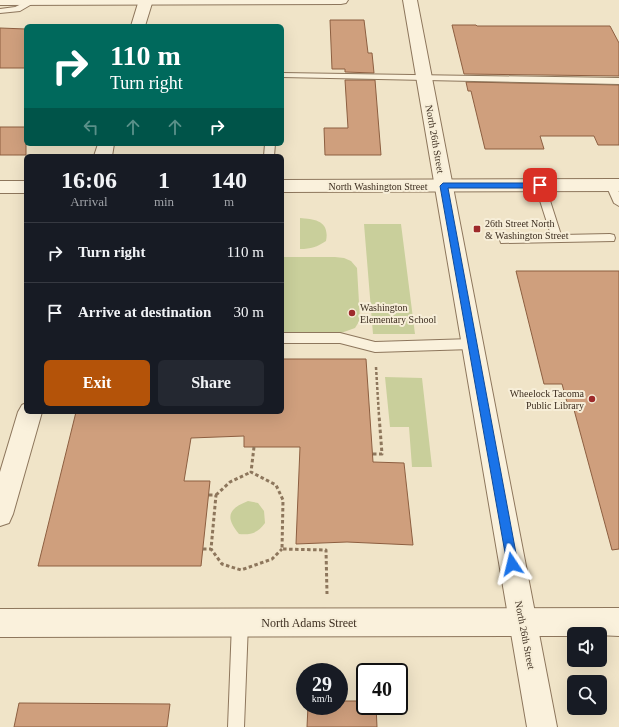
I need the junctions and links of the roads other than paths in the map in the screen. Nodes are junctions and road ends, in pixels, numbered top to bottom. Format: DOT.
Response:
graph roads {
  1 [pos="146,0"];
  2 [pos="341,0"];
  3 [pos="410,0"];
  4 [pos="0,1"];
  5 [pos="33,1"];
  6 [pos="0,11"];
  7 [pos="139,24"];
  8 [pos="284,75"];
  9 [pos="424,79"];
  10 [pos="619,81"];
  11 [pos="540,185"];
  12 [pos="615,185"];
  13 [pos="284,186"];
  14 [pos="443,186"];
  15 [pos="0,187"];
  16 [pos="24,187"];
  17 [pos="619,203"];
  18 [pos="610,238"];
  19 [pos="557,239"];
  20 [pos="505,240"];
  21 [pos="284,338"];
  22 [pos="472,344"];
  23 [pos="29,414"];
  24 [pos="0,514"];
  25 [pos="523,622"];
  26 [pos="619,622"];
  27 [pos="0,623"];
  28 [pos="240,623"];
  29 [pos="236,727"];
  30 [pos="542,727"];
  1 -- 2 [label="street"];
  1 -- 5 [label="street"];
  1 -- 7 [label="street"];
  3 -- 9 [label="street, North 26th Street"];
  4 -- 5 [label="street"];
  5 -- 6 [label="lane"];
  8 -- 9 [label="lane"];
  9 -- 10 [label="lane"];
  9 -- 14 [label="street, North 26th Street"];
  11 -- 12 [label="street, North Washington Street"];
  11 -- 14 [label="street, North Washington Street"];
  11 -- 19 [label="lane"];
  12 -- 17 [label="lane"];
  13 -- 14 [label="street, North Washington Street"];
  14 -- 22 [label="street, North 26th Street"];
  15 -- 16 [label="street"];
  18 -- 19 [label="lane"];
  19 -- 20 [label="lane"];
  21 -- 22 [label="lane"];
  22 -- 25 [label="street, North 26th Street"];
  23 -- 24 [label="street"];
  25 -- 26 [label="street, North Adams Street"];
  25 -- 28 [label="street, North Adams Street"];
  25 -- 30 [label="street, North 26th Street"];
  27 -- 28 [label="street, North Adams Street"];
  28 -- 29 [label="lane"];
}
